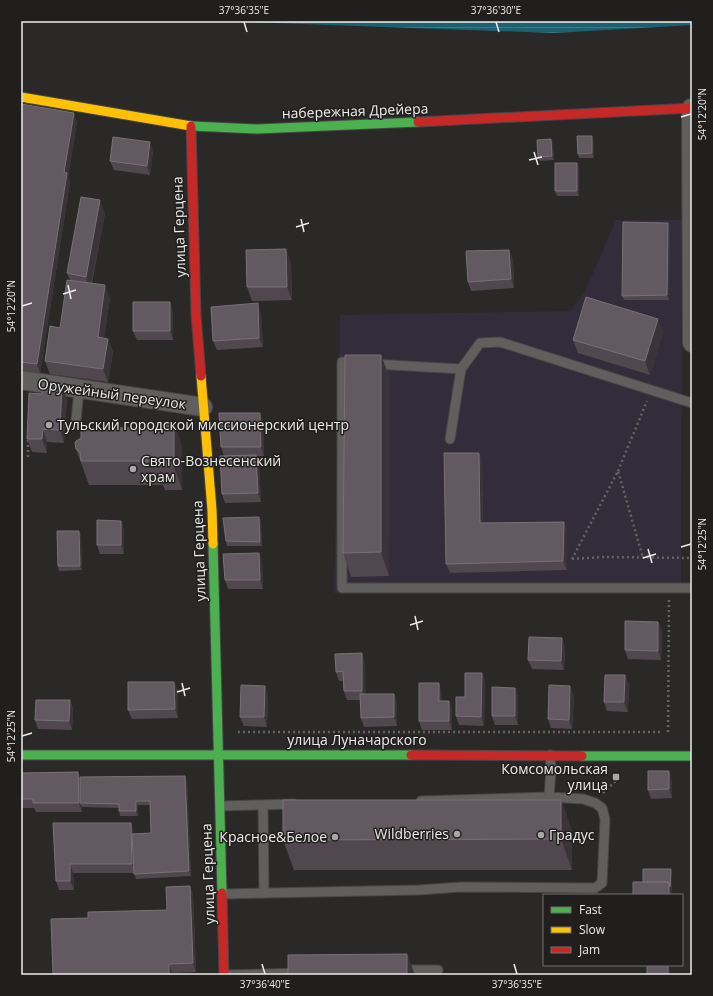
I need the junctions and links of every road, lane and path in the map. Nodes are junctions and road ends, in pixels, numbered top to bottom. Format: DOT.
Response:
graph roads {
  1 [pos="21,97"];
  2 [pos="691,108"];
  3 [pos="191,126"];
  4 [pos="692,343"];
  5 [pos="461,369"];
  6 [pos="21,380"];
  7 [pos="79,389"];
  8 [pos="652,390"];
  9 [pos="692,403"];
  10 [pos="203,407"];
  11 [pos="76,421"];
  12 [pos="29,434"];
  13 [pos="450,439"];
  14 [pos="28,457"];
  15 [pos="618,471"];
  16 [pos="643,558"];
  17 [pos="692,558"];
  18 [pos="669,588"];
  19 [pos="692,588"];
  20 [pos="238,732"];
  21 [pos="663,732"];
  22 [pos="668,732"];
  23 [pos="218,754"];
  24 [pos="21,755"];
  25 [pos="550,755"];
  26 [pos="692,756"];
  27 [pos="626,771"];
  28 [pos="550,797"];
  29 [pos="414,801"];
  30 [pos="595,803"];
  31 [pos="263,804"];
  32 [pos="303,804"];
  33 [pos="220,806"];
  34 [pos="264,893"];
  35 [pos="223,894"];
  36 [pos="438,970"];
  37 [pos="391,971"];
  38 [pos="312,973"];
  39 [pos="224,975"];
  1 -- 3 [label="main road, набережная Дрейера"];
  2 -- 3 [label="main road, набережная Дрейера"];
  2 -- 4 [label="street"];
  3 -- 10 [label="main road, улица Герцена"];
  5 -- 8 [label="lane"];
  5 -- 13 [label="lane"];
  5 -- 18 [label="lane"];
  6 -- 7 [label="street, Оружейный переулок"];
  7 -- 10 [label="street, Оружейный переулок"];
  7 -- 11 [label="lane"];
  8 -- 9 [label="lane"];
  8 -- 15 [label="path"];
  10 -- 23 [label="main road, улица Герцена"];
  12 -- 14 [label="path"];
  15 -- 16 [label="path"];
  15 -- 16 [label="path"];
  16 -- 17 [label="path"];
  18 -- 19 [label="lane"];
  18 -- 22 [label="path"];
  20 -- 21 [label="path"];
  23 -- 24 [label="main road, улица Луначарского"];
  23 -- 25 [label="main road, улица Луначарского"];
  23 -- 33 [label="main road, улица Герцена"];
  25 -- 26 [label="main road, улица Луначарского"];
  25 -- 28 [label="lane"];
  27 -- 30 [label="path"];
  28 -- 29 [label="lane"];
  28 -- 30 [label="lane"];
  30 -- 34 [label="lane"];
  31 -- 32 [label="lane"];
  31 -- 33 [label="lane"];
  31 -- 34 [label="lane"];
  33 -- 35 [label="main road, улица Герцена"];
  34 -- 35 [label="lane"];
  35 -- 39 [label="main road, улица Герцена"];
  36 -- 37 [label="lane"];
  38 -- 39 [label="lane"];
}
